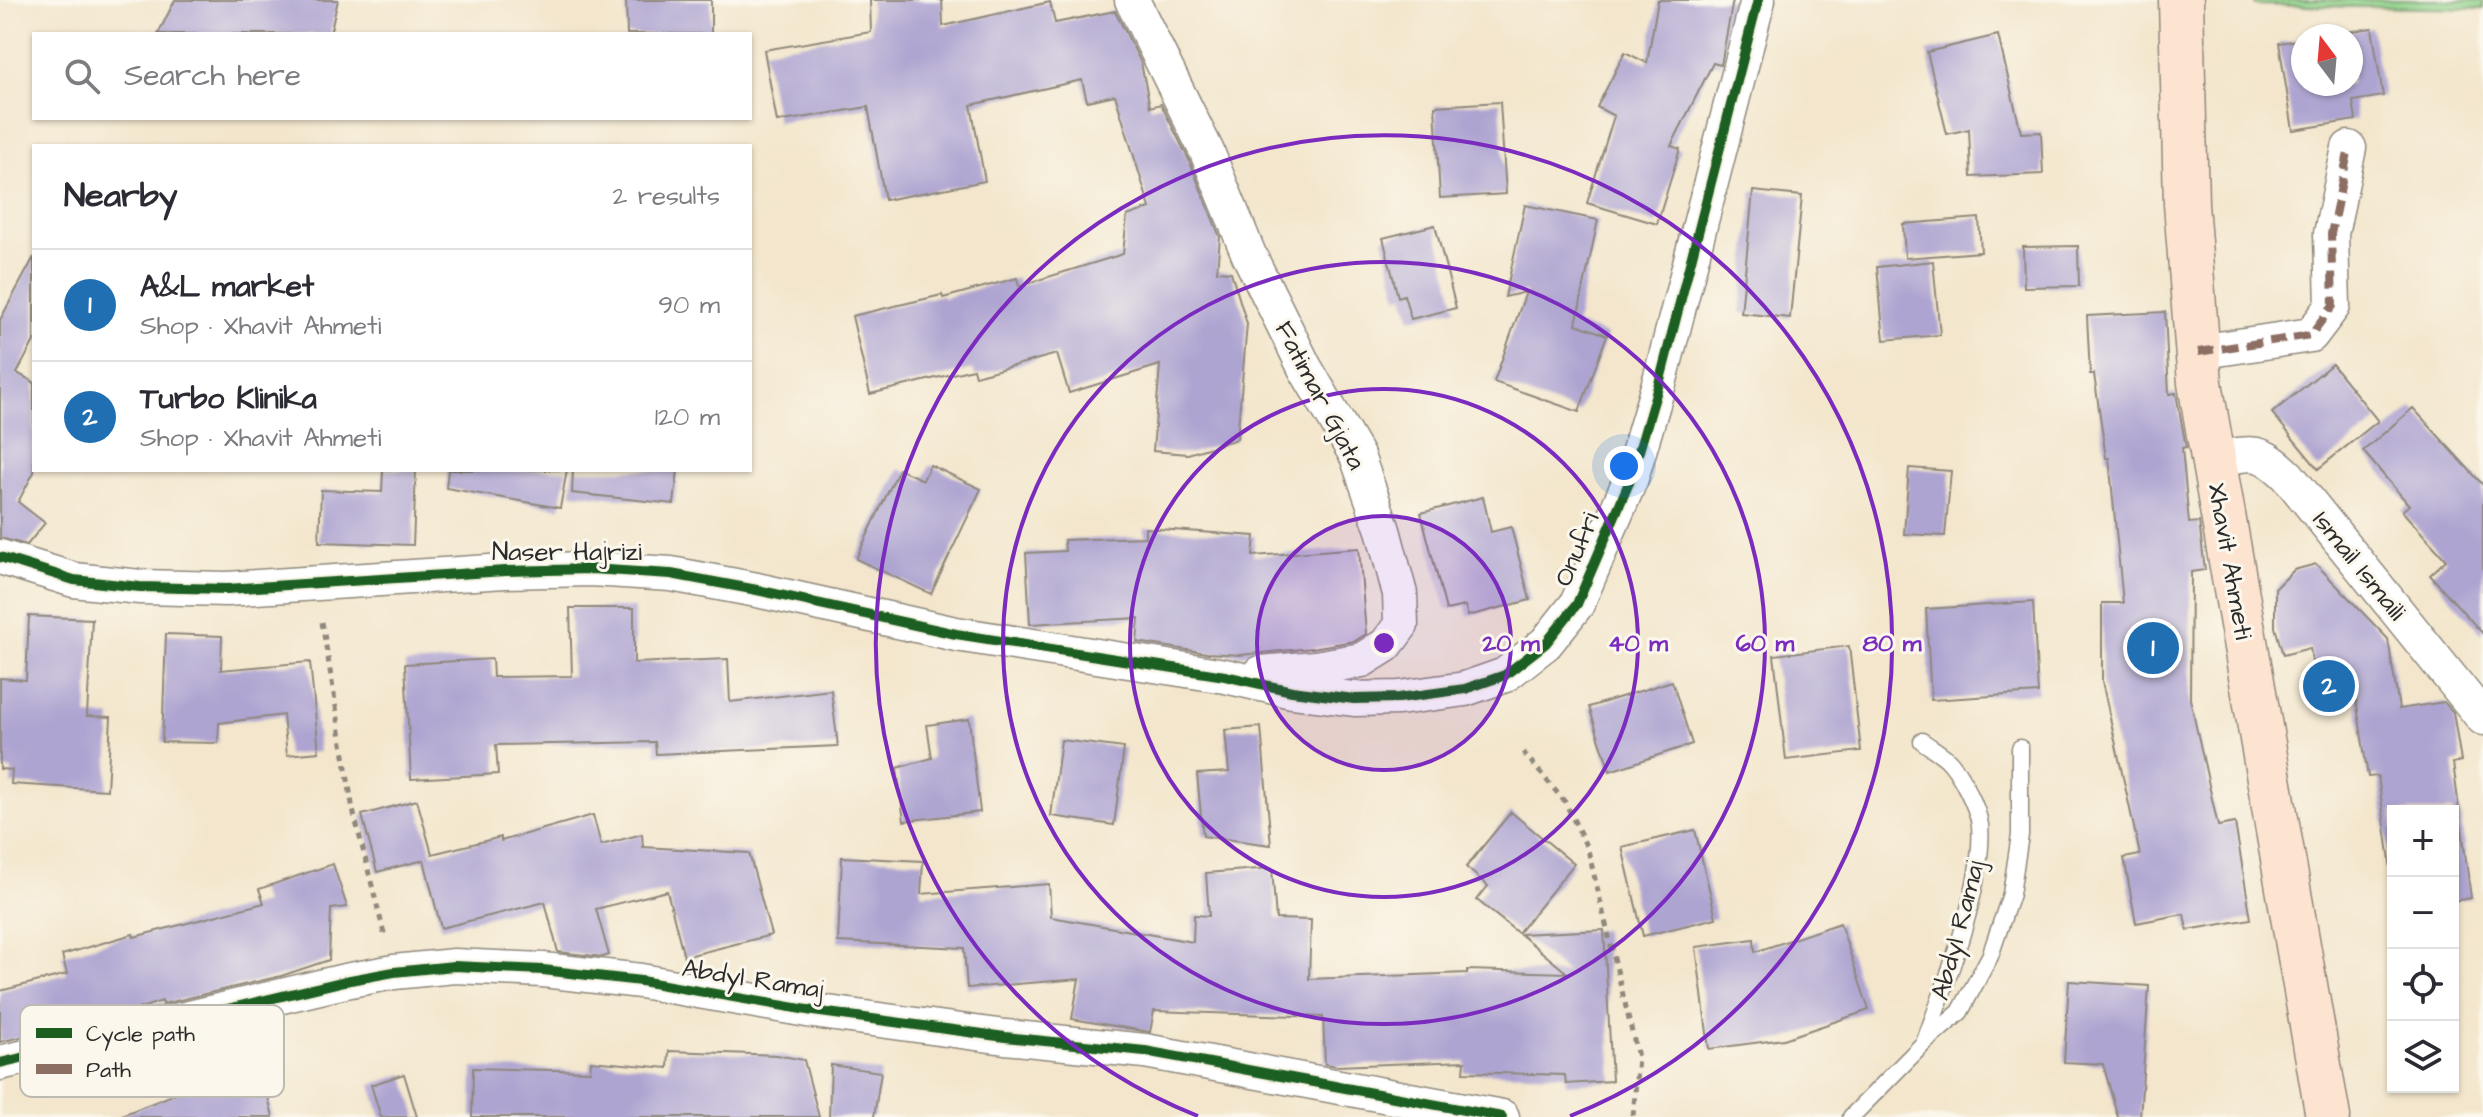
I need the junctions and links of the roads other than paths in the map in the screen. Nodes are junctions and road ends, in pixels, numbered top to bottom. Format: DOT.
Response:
graph roads {
  1 [pos="1132,0"];
  2 [pos="1758,0"];
  3 [pos="2181,0"];
  4 [pos="2349,148"];
  5 [pos="2198,352"];
  6 [pos="2214,460"];
  7 [pos="0,557"];
  8 [pos="1225,676"];
  9 [pos="2483,718"];
  10 [pos="1922,741"];
  11 [pos="2020,748"];
  12 [pos="251,1005"];
  13 [pos="1924,1043"];
  14 [pos="20,1058"];
  15 [pos="0,1063"];
  16 [pos="1502,1117"];
  17 [pos="1851,1117"];
  18 [pos="2328,1117"];
  1 -- 8 [label="street, Fatimar Gjata"];
  2 -- 8 [label="street, Onufri"];
  3 -- 5 [label="street, Xhavit Ahmeti"];
  4 -- 5 [label="street"];
  5 -- 6 [label="street, Xhavit Ahmeti"];
  6 -- 9 [label="street, Ismail Ismaili"];
  6 -- 18 [label="street, Xhavit Ahmeti"];
  7 -- 8 [label="street, Naser Hajrizi"];
  10 -- 13 [label="lane, Abdyl Ramaj"];
  11 -- 13 [label="lane, Abdyl Ramaj"];
  12 -- 16 [label="street, Abdyl Ramaj"];
  13 -- 17 [label="lane, Abdyl Ramaj"];
  14 -- 15 [label="street, Abdyl Ramaj"];
}
